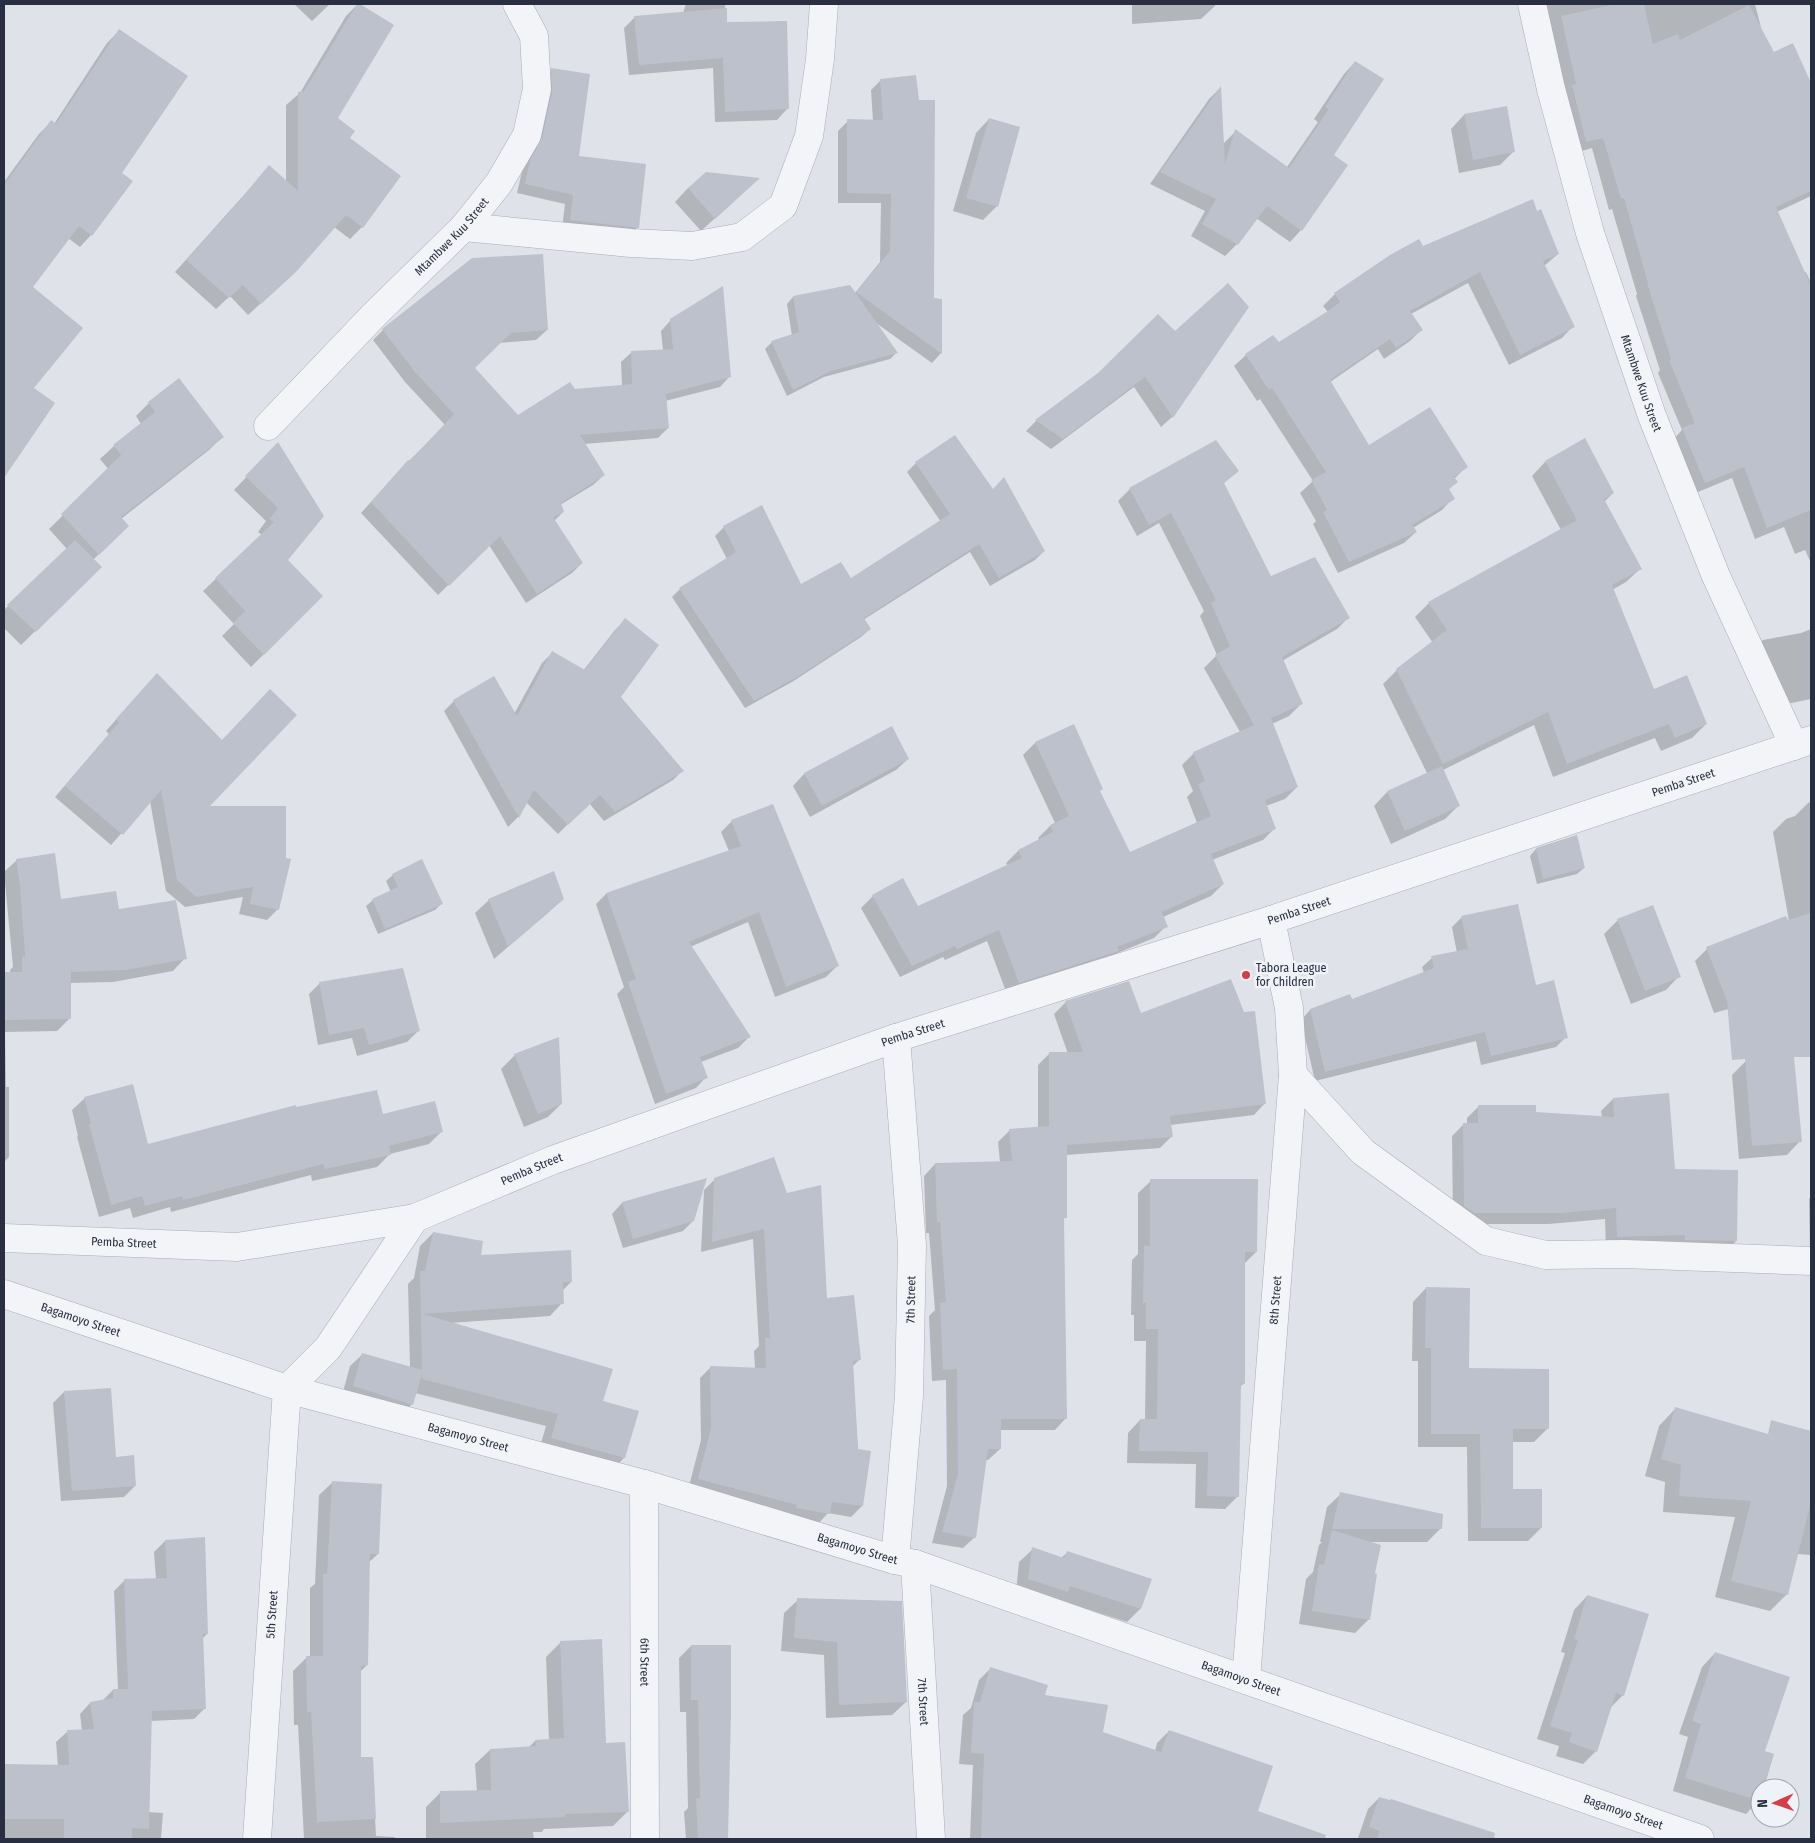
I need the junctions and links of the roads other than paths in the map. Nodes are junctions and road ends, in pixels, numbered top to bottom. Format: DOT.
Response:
graph roads {
  1 [pos="517,4"];
  2 [pos="824,4"];
  3 [pos="1532,4"];
  4 [pos="464,227"];
  5 [pos="268,426"];
  6 [pos="1803,743"];
  7 [pos="1271,920"];
  8 [pos="896,1038"];
  9 [pos="1293,1075"];
  10 [pos="415,1218"];
  11 [pos="4,1238"];
  12 [pos="1811,1262"];
  13 [pos="4,1294"];
  14 [pos="287,1389"];
  15 [pos="644,1484"];
  16 [pos="905,1562"];
  17 [pos="1246,1680"];
  18 [pos="257,1839"];
  19 [pos="645,1839"];
  20 [pos="931,1839"];
  21 [pos="1700,1839"];
  1 -- 4 [label="street, Mtambwe Kuu Street"];
  2 -- 4 [label="street"];
  3 -- 6 [label="street, Mtambwe Kuu Street"];
  4 -- 5 [label="street, Mtambwe Kuu Street"];
  6 -- 7 [label="street, Pemba Street"];
  7 -- 8 [label="street, Pemba Street"];
  7 -- 9 [label="street, 8th Street"];
  8 -- 10 [label="street, Pemba Street"];
  8 -- 16 [label="street, 7th Street"];
  9 -- 12 [label="street"];
  9 -- 17 [label="street, 8th Street"];
  10 -- 11 [label="street, Pemba Street"];
  10 -- 14 [label="street"];
  13 -- 14 [label="street, Bagamoyo Street"];
  14 -- 15 [label="street, Bagamoyo Street"];
  14 -- 18 [label="street, 5th Street"];
  15 -- 16 [label="street, Bagamoyo Street"];
  15 -- 19 [label="street, 6th Street"];
  16 -- 17 [label="street, Bagamoyo Street"];
  16 -- 20 [label="street, 7th Street"];
  17 -- 21 [label="street, Bagamoyo Street"];
}
